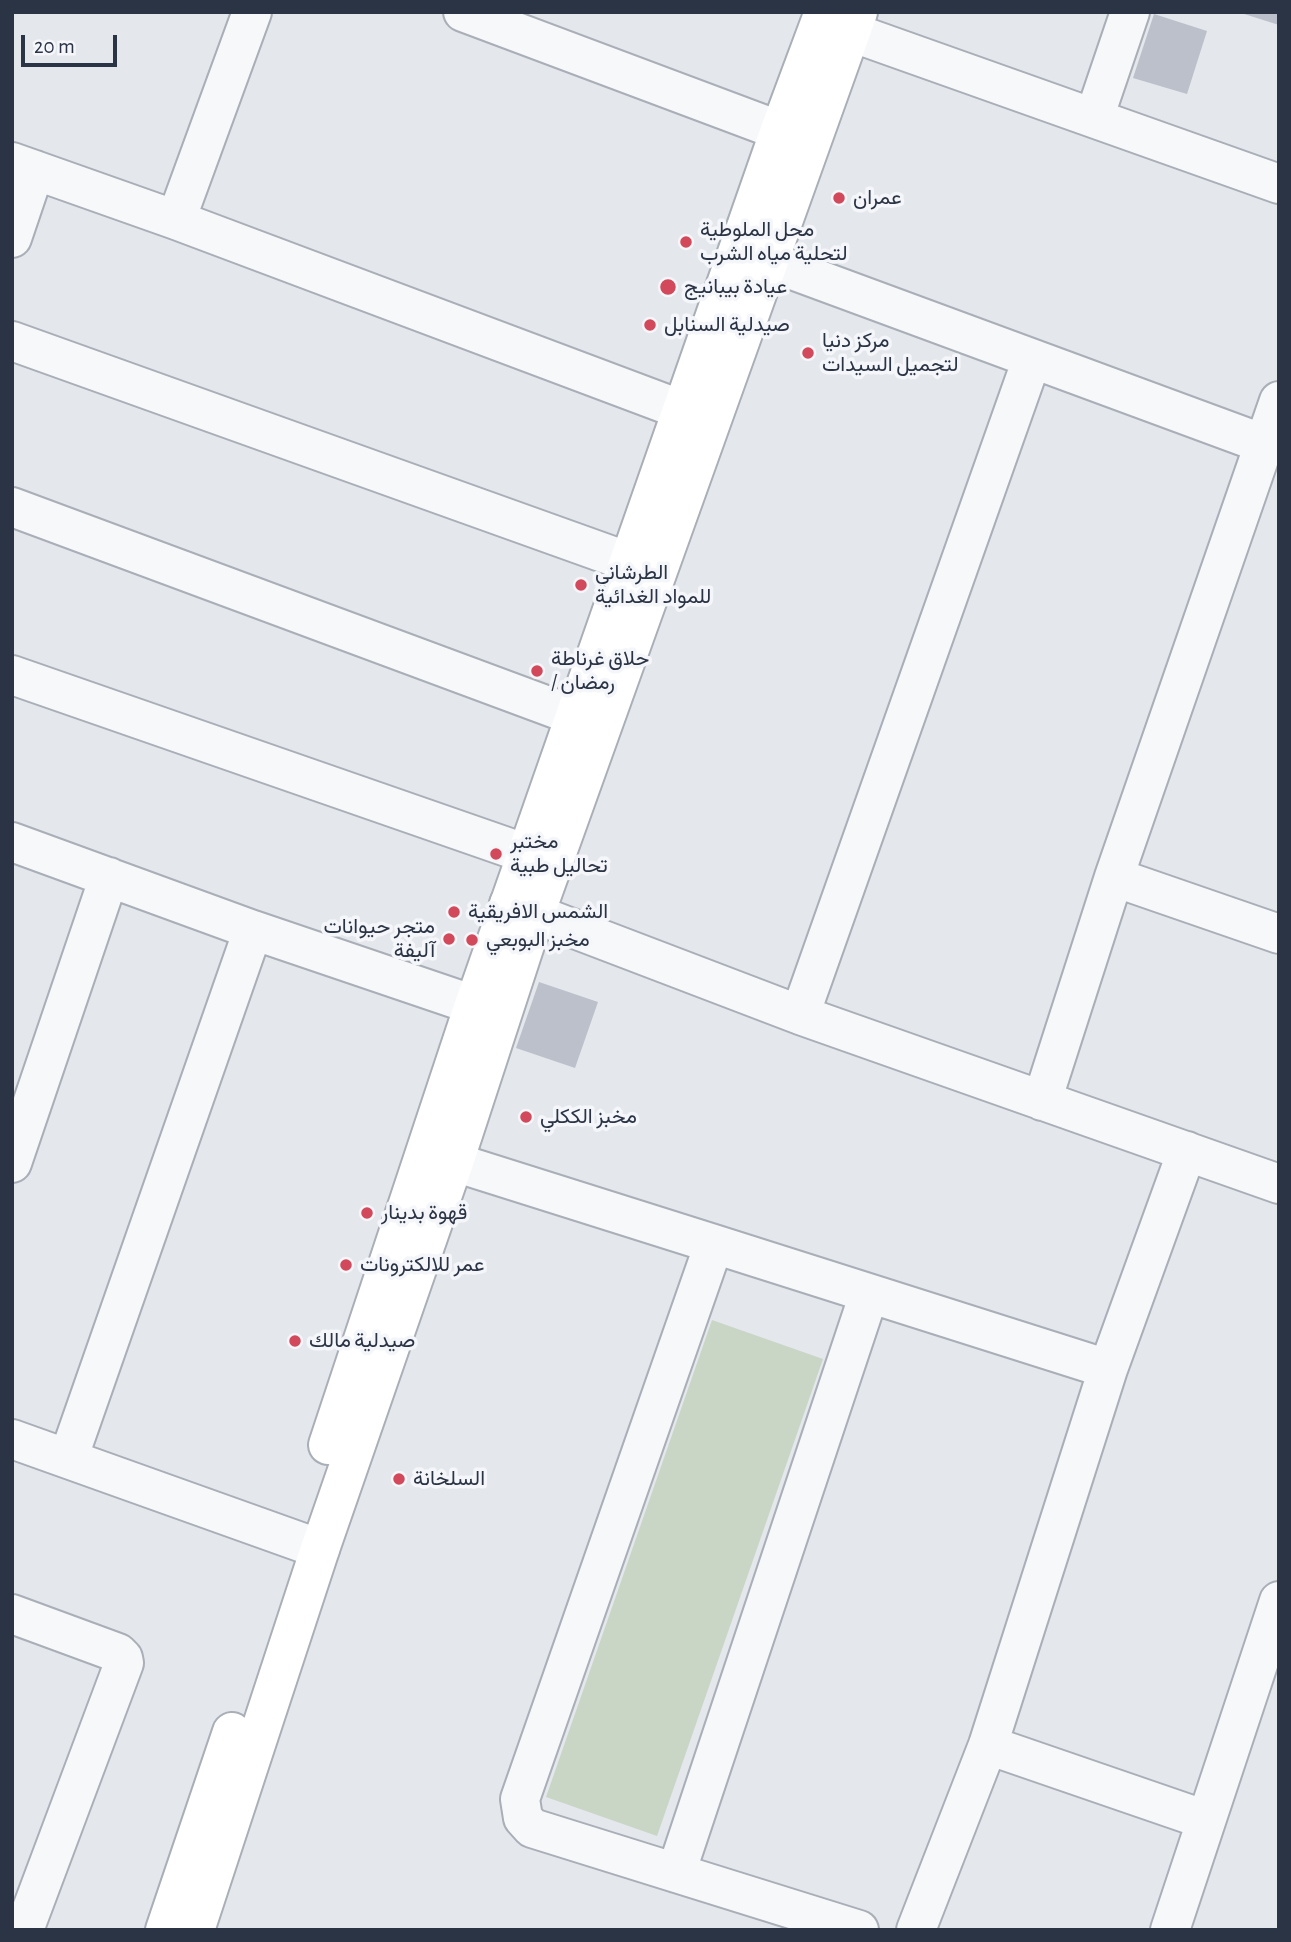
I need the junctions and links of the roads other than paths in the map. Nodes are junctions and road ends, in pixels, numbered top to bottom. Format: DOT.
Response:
graph roads {
  1 [pos="253,12"];
  2 [pos="463,12"];
  3 [pos="1130,12"];
  4 [pos="844,19"];
  5 [pos="1094,118"];
  6 [pos="795,136"];
  7 [pos="24,166"];
  8 [pos="1279,184"];
  9 [pos="176,220"];
  10 [pos="12,238"];
  11 [pos="768,261"];
  12 [pos="12,341"];
  13 [pos="1032,359"];
  14 [pos="1279,401"];
  15 [pos="682,410"];
  16 [pos="1264,444"];
  17 [pos="12,507"];
  18 [pos="629,562"];
  19 [pos="12,675"];
  20 [pos="575,716"];
  21 [pos="12,842"];
  22 [pos="527,854"];
  23 [pos="109,877"];
  24 [pos="1114,877"];
  25 [pos="522,909"];
  26 [pos="253,930"];
  27 [pos="1279,934"];
  28 [pos="474,1005"];
  29 [pos="800,1015"];
  30 [pos="1042,1101"];
  31 [pos="1187,1150"];
  32 [pos="454,1162"];
  33 [pos="12,1163"];
  34 [pos="1279,1184"];
  35 [pos="714,1244"];
  36 [pos="869,1294"];
  37 [pos="1108,1369"];
  38 [pos="12,1439"];
  39 [pos="68,1459"];
  40 [pos="308,1545"];
  41 [pos="1279,1601"];
  42 [pos="12,1614"];
  43 [pos="988,1745"];
  44 [pos="1206,1820"];
  45 [pos="677,1873"];
  46 [pos="24,1930"];
  47 [pos="165,1930"];
  48 [pos="195,1930"];
  49 [pos="859,1930"];
  50 [pos="916,1930"];
  51 [pos="1170,1930"];
  1 -- 9 [label="street"];
  2 -- 6 [label="street"];
  3 -- 5 [label="street"];
  4 -- 5 [label="street"];
  4 -- 6 [label="street"];
  5 -- 8 [label="street"];
  6 -- 11 [label="street"];
  6 -- 15 [label="street"];
  7 -- 9 [label="street"];
  7 -- 10 [label="street"];
  9 -- 15 [label="street"];
  11 -- 13 [label="street"];
  11 -- 25 [label="street"];
  12 -- 18 [label="street"];
  13 -- 16 [label="street"];
  13 -- 29 [label="street"];
  14 -- 16 [label="street"];
  15 -- 18 [label="street"];
  16 -- 24 [label="street"];
  17 -- 20 [label="street"];
  18 -- 20 [label="street"];
  19 -- 22 [label="street"];
  20 -- 22 [label="street"];
  21 -- 23 [label="street"];
  22 -- 25 [label="street"];
  23 -- 26 [label="street"];
  23 -- 33 [label="street"];
  24 -- 27 [label="street"];
  24 -- 30 [label="street"];
  25 -- 28 [label="street"];
  25 -- 29 [label="street"];
  25 -- 32 [label="street"];
  26 -- 28 [label="street"];
  26 -- 39 [label="street"];
  28 -- 40 [label="street"];
  29 -- 30 [label="street"];
  30 -- 31 [label="street"];
  31 -- 34 [label="street"];
  31 -- 37 [label="street"];
  32 -- 35 [label="street"];
  32 -- 40 [label="street"];
  35 -- 36 [label="street"];
  35 -- 45 [label="street"];
  36 -- 37 [label="street"];
  36 -- 45 [label="street"];
  37 -- 43 [label="street"];
  38 -- 39 [label="street"];
  39 -- 40 [label="street"];
  40 -- 47 [label="street"];
  40 -- 48 [label="street"];
  41 -- 44 [label="street"];
  42 -- 46 [label="street"];
  43 -- 44 [label="street"];
  43 -- 50 [label="street"];
  44 -- 51 [label="street"];
  45 -- 49 [label="street"];
}
